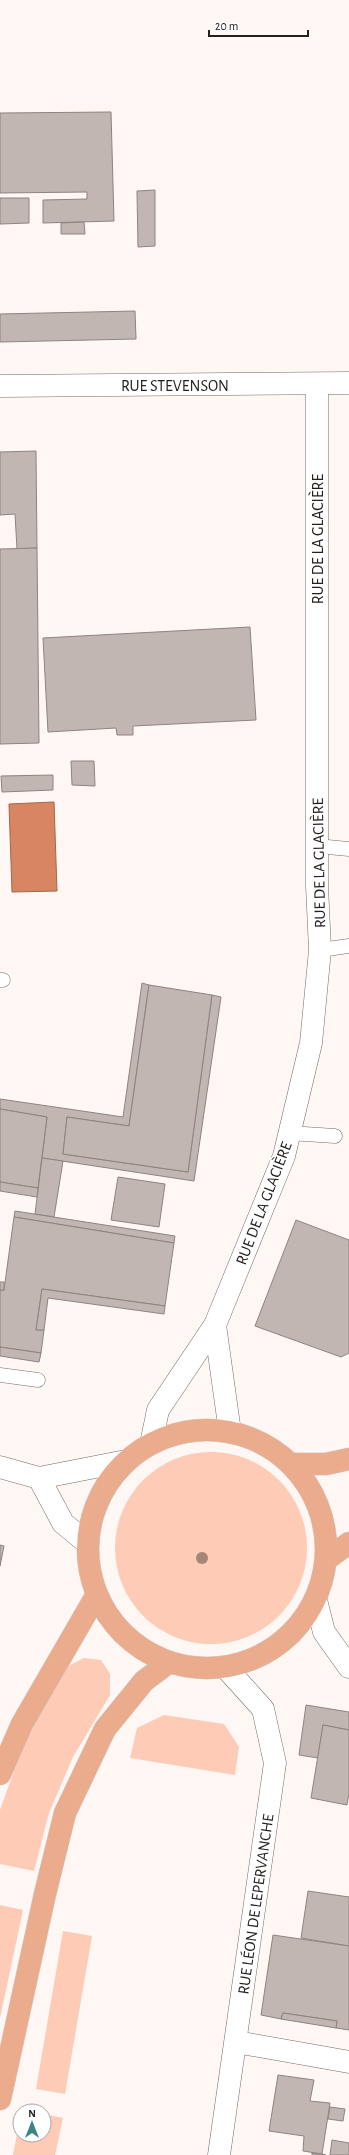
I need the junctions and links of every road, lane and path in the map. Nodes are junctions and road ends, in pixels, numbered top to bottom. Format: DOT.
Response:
graph roads {
  1 [pos="317,384"];
  2 [pos="349,384"];
  3 [pos="0,386"];
  4 [pos="317,846"];
  5 [pos="349,849"];
  6 [pos="349,946"];
  7 [pos="320,950"];
  8 [pos="289,1133"];
  9 [pos="334,1136"];
  10 [pos="215,1325"];
  11 [pos="0,1375"];
  12 [pos="38,1380"];
  13 [pos="230,1432"];
  14 [pos="151,1444"];
  15 [pos="349,1459"];
  16 [pos="126,1461"];
  17 [pos="291,1464"];
  18 [pos="0,1467"];
  19 [pos="40,1478"];
  20 [pos="86,1542"];
  21 [pos="349,1543"];
  22 [pos="327,1559"];
  23 [pos="96,1596"];
  24 [pos="316,1600"];
  25 [pos="168,1663"];
  26 [pos="349,1667"];
  27 [pos="226,1668"];
  28 [pos="0,1774"];
  29 [pos="236,2042"];
  30 [pos="349,2062"];
  31 [pos="0,2099"];
  32 [pos="218,2155"];
  1 -- 2 [label="street, RUE STEVENSON"];
  1 -- 3 [label="street, RUE STEVENSON"];
  1 -- 4 [label="street, RUE DE LA GLACIÈRE"];
  4 -- 5 [label="lane"];
  4 -- 7 [label="street, RUE DE LA GLACIÈRE"];
  6 -- 7 [label="lane"];
  7 -- 8 [label="street, RUE DE LA GLACIÈRE"];
  8 -- 9 [label="lane"];
  8 -- 10 [label="street, RUE DE LA GLACIÈRE"];
  10 -- 13 [label="street"];
  10 -- 14 [label="street, RUE DE LA GLACIÈRE"];
  11 -- 12 [label="lane"];
  13 -- 14 [label="main road"];
  13 -- 17 [label="main road"];
  14 -- 16 [label="main road"];
  15 -- 17 [label="main road"];
  16 -- 19 [label="street"];
  16 -- 20 [label="main road"];
  17 -- 22 [label="main road"];
  18 -- 19 [label="street"];
  19 -- 20 [label="street"];
  20 -- 23 [label="main road"];
  21 -- 22 [label="main road"];
  22 -- 24 [label="main road"];
  23 -- 25 [label="main road"];
  23 -- 28 [label="main road"];
  24 -- 26 [label="street"];
  24 -- 27 [label="main road"];
  25 -- 27 [label="main road"];
  25 -- 31 [label="main road"];
  27 -- 29 [label="street, RUE LÉON DE LEPERVANCHE"];
  29 -- 30 [label="street"];
  29 -- 32 [label="street, RUE LÉON DE LEPERVANCHE"];
}
